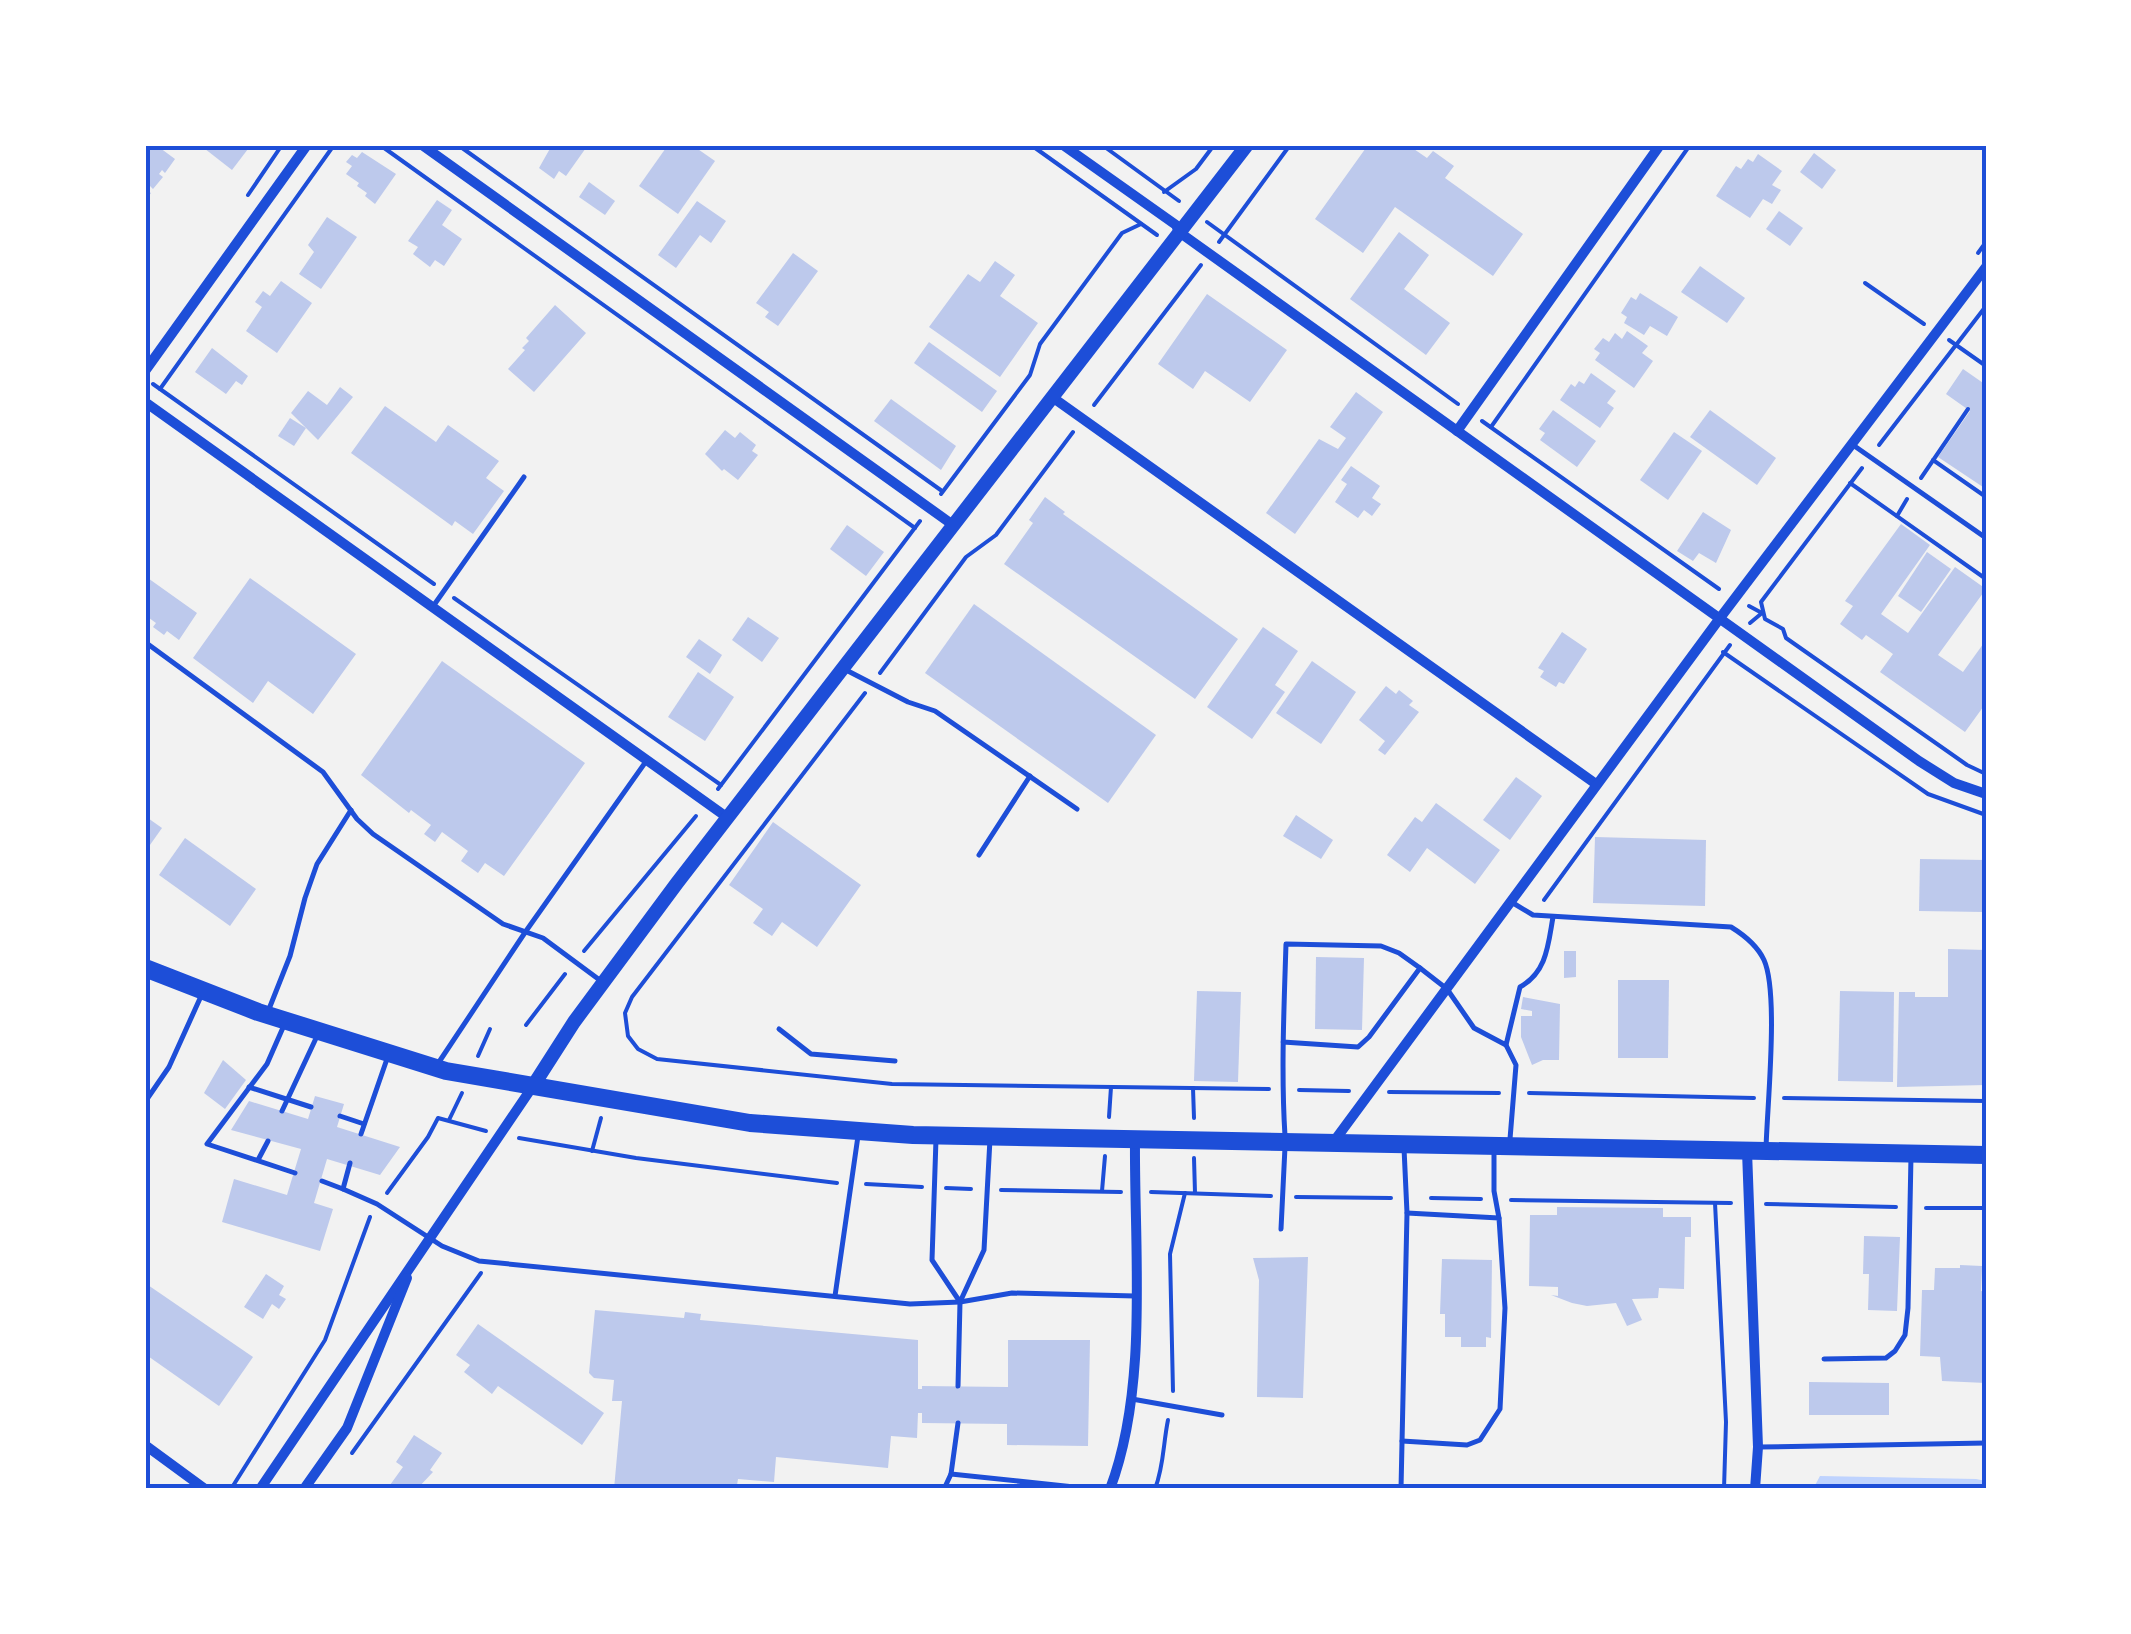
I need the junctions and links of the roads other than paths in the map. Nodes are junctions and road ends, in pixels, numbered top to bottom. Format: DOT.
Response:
graph roads {
  1 [pos="307,145"];
  2 [pos="422,145"];
  3 [pos="1063,145"];
  4 [pos="1246,145"];
  5 [pos="1660,145"];
  6 [pos="1179,232"];
  7 [pos="1986,267"];
  8 [pos="145,372"];
  9 [pos="1052,397"];
  10 [pos="145,402"];
  11 [pos="1457,431"];
  12 [pos="1852,444"];
  13 [pos="524,477"];
  14 [pos="953,526"];
  15 [pos="1986,538"];
  16 [pos="432,607"];
  17 [pos="1720,618"];
  18 [pos="145,642"];
  19 [pos="843,668"];
  20 [pos="647,760"];
  21 [pos="1030,776"];
  22 [pos="1596,784"];
  23 [pos="1986,794"];
  24 [pos="1077,809"];
  25 [pos="351,810"];
  26 [pos="728,818"];
  27 [pos="979,856"];
  28 [pos="1510,902"];
  29 [pos="1553,917"];
  30 [pos="526,931"];
  31 [pos="145,968"];
  32 [pos="1420,968"];
  33 [pos="603,983"];
  34 [pos="1446,989"];
  35 [pos="203,991"];
  36 [pos="267,1014"];
  37 [pos="286,1019"];
  38 [pos="779,1029"];
  39 [pos="319,1031"];
  40 [pos="1283,1042"];
  41 [pos="1506,1045"];
  42 [pos="389,1053"];
  43 [pos="895,1062"];
  44 [pos="435,1068"];
  45 [pos="533,1086"];
  46 [pos="249,1087"];
  47 [pos="288,1100"];
  48 [pos="145,1102"];
  49 [pos="311,1107"];
  50 [pos="282,1111"];
  51 [pos="340,1116"];
  52 [pos="364,1124"];
  53 [pos="858,1132"];
  54 [pos="360,1134"];
  55 [pos="936,1136"];
  56 [pos="990,1137"];
  57 [pos="268,1140"];
  58 [pos="1135,1140"];
  59 [pos="1285,1143"];
  60 [pos="1332,1144"];
  61 [pos="1404,1145"];
  62 [pos="1502,1147"];
  63 [pos="1756,1151"];
  64 [pos="1910,1154"];
  65 [pos="1986,1155"];
  66 [pos="258,1161"];
  67 [pos="350,1164"];
  68 [pos="295,1173"];
  69 [pos="322,1182"];
  70 [pos="343,1189"];
  71 [pos="1406,1214"];
  72 [pos="1499,1218"];
  73 [pos="1281,1229"];
  74 [pos="429,1238"];
  75 [pos="415,1258"];
  76 [pos="835,1296"];
  77 [pos="1135,1296"];
  78 [pos="960,1302"];
  79 [pos="1824,1358"];
  80 [pos="958,1386"];
  81 [pos="1132,1399"];
  82 [pos="1222,1415"];
  83 [pos="958,1423"];
  84 [pos="1402,1442"];
  85 [pos="1986,1444"];
  86 [pos="145,1445"];
  87 [pos="1758,1447"];
  88 [pos="951,1474"];
  89 [pos="205,1489"];
  90 [pos="260,1489"];
  91 [pos="304,1489"];
  92 [pos="944,1489"];
  93 [pos="1093,1489"];
  94 [pos="1110,1489"];
  95 [pos="1401,1489"];
  96 [pos="1755,1489"];
  1 -- 8 [label="street"];
  2 -- 14 [label="street"];
  3 -- 6 [label="street"];
  4 -- 6 [label="street"];
  5 -- 11 [label="street"];
  6 -- 9 [label="street"];
  6 -- 11 [label="street"];
  7 -- 12 [label="street"];
  9 -- 14 [label="street"];
  9 -- 22 [label="street"];
  10 -- 16 [label="street"];
  11 -- 17 [label="street"];
  12 -- 15 [label="lane"];
  12 -- 17 [label="street"];
  13 -- 16 [label="lane"];
  14 -- 19 [label="street"];
  16 -- 20 [label="street"];
  17 -- 22 [label="street"];
  17 -- 23 [label="street"];
  18 -- 25 [label="lane"];
  19 -- 21 [label="lane"];
  19 -- 26 [label="street"];
  20 -- 26 [label="street"];
  20 -- 30 [label="lane"];
  21 -- 24 [label="lane"];
  21 -- 27 [label="lane"];
  22 -- 28 [label="street"];
  25 -- 30 [label="lane"];
  25 -- 36 [label="lane"];
  26 -- 33 [label="street"];
  28 -- 29 [label="lane"];
  28 -- 34 [label="street"];
  29 -- 41 [label="lane"];
  29 -- 63 [label="lane"];
  30 -- 33 [label="lane"];
  30 -- 44 [label="lane"];
  31 -- 35 [label="highway"];
  32 -- 34 [label="lane"];
  32 -- 40 [label="lane"];
  32 -- 40 [label="lane"];
  33 -- 45 [label="street"];
  34 -- 41 [label="lane"];
  34 -- 60 [label="street"];
  35 -- 36 [label="highway"];
  35 -- 48 [label="lane"];
  36 -- 37 [label="highway"];
  37 -- 39 [label="highway"];
  37 -- 46 [label="lane"];
  38 -- 43 [label="lane"];
  39 -- 42 [label="highway"];
  39 -- 47 [label="lane"];
  40 -- 59 [label="lane"];
  41 -- 62 [label="lane"];
  42 -- 44 [label="highway"];
  42 -- 52 [label="lane"];
  44 -- 45 [label="highway"];
  45 -- 53 [label="highway"];
  45 -- 74 [label="street"];
  46 -- 47 [label="lane"];
  46 -- 66 [label="lane"];
  47 -- 49 [label="lane"];
  47 -- 50 [label="lane"];
  51 -- 52 [label="lane"];
  52 -- 54 [label="lane"];
  53 -- 55 [label="highway"];
  53 -- 76 [label="lane"];
  55 -- 56 [label="highway"];
  55 -- 78 [label="lane"];
  56 -- 58 [label="highway"];
  56 -- 78 [label="lane"];
  57 -- 66 [label="lane"];
  58 -- 59 [label="highway"];
  58 -- 77 [label="street"];
  59 -- 60 [label="highway"];
  59 -- 73 [label="lane"];
  60 -- 61 [label="highway"];
  61 -- 62 [label="highway"];
  61 -- 71 [label="lane"];
  62 -- 63 [label="highway"];
  62 -- 72 [label="lane"];
  63 -- 64 [label="highway"];
  63 -- 87 [label="street"];
  64 -- 65 [label="highway"];
  64 -- 79 [label="lane"];
  66 -- 68 [label="lane"];
  67 -- 70 [label="lane"];
  69 -- 70 [label="lane"];
  70 -- 74 [label="lane"];
  71 -- 72 [label="lane"];
  71 -- 84 [label="lane"];
  72 -- 84 [label="lane"];
  74 -- 75 [label="street"];
  74 -- 76 [label="lane"];
  75 -- 90 [label="street"];
  75 -- 91 [label="street"];
  76 -- 78 [label="lane"];
  77 -- 78 [label="lane"];
  77 -- 81 [label="street"];
  78 -- 80 [label="lane"];
  81 -- 82 [label="lane"];
  81 -- 94 [label="street"];
  83 -- 88 [label="lane"];
  84 -- 95 [label="lane"];
  85 -- 87 [label="lane"];
  86 -- 89 [label="street"];
  87 -- 96 [label="street"];
  88 -- 92 [label="lane"];
  88 -- 93 [label="lane"];
}
